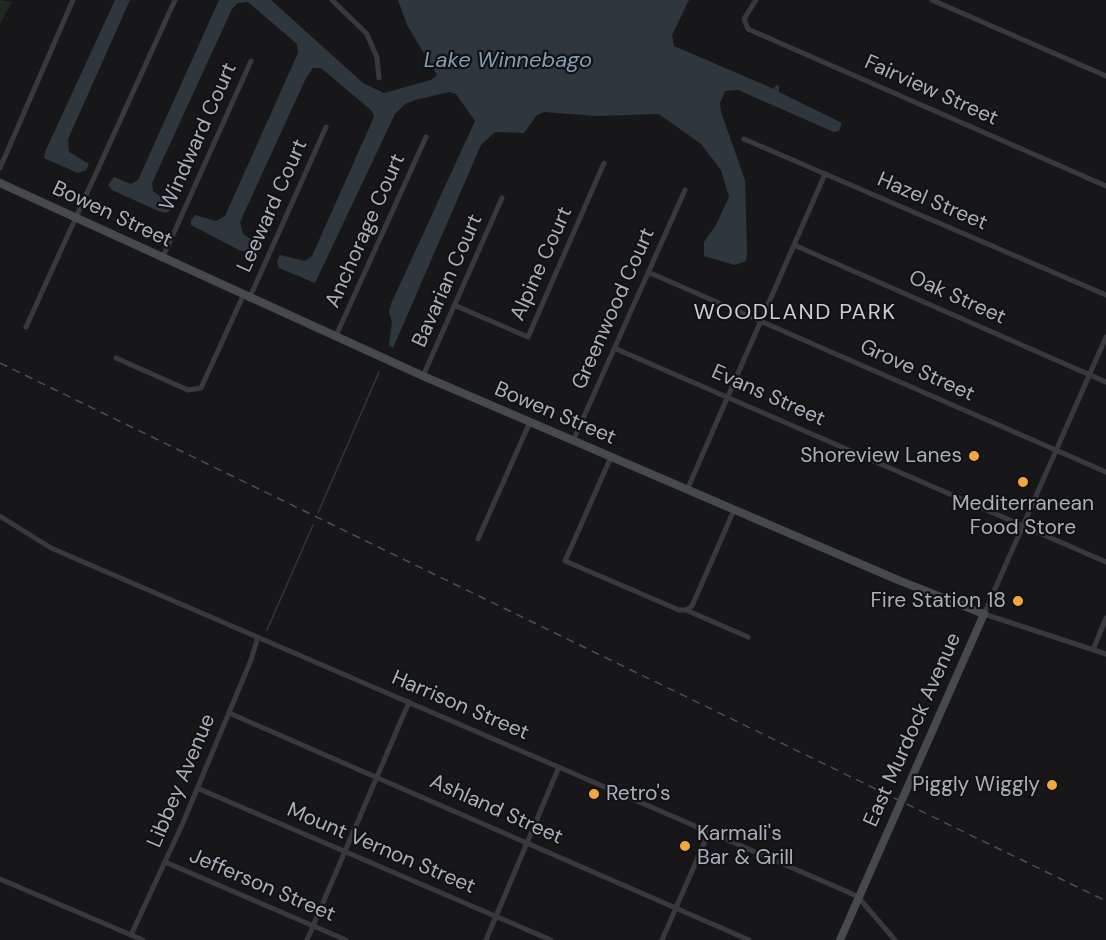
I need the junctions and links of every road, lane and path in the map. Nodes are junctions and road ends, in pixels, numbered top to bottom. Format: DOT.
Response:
graph roads {
  1 [pos="73,0"];
  2 [pos="175,0"];
  3 [pos="332,0"];
  4 [pos="756,0"];
  5 [pos="932,0"];
  6 [pos="251,61"];
  7 [pos="1106,76"];
  8 [pos="379,78"];
  9 [pos="326,127"];
  10 [pos="426,137"];
  11 [pos="744,139"];
  12 [pos="604,163"];
  13 [pos="0,168"];
  14 [pos="825,174"];
  15 [pos="0,183"];
  16 [pos="1106,186"];
  17 [pos="685,190"];
  18 [pos="502,198"];
  19 [pos="76,218"];
  20 [pos="794,245"];
  21 [pos="162,259"];
  22 [pos="648,272"];
  23 [pos="1106,295"];
  24 [pos="246,297"];
  25 [pos="454,305"];
  26 [pos="761,320"];
  27 [pos="26,327"];
  28 [pos="1106,337"];
  29 [pos="335,338"];
  30 [pos="614,348"];
  31 [pos="116,358"];
  32 [pos="1089,375"];
  33 [pos="423,376"];
  34 [pos="1106,382"];
  35 [pos="728,396"];
  36 [pos="530,422"];
  37 [pos="573,441"];
  38 [pos="1056,450"];
  39 [pos="611,457"];
  40 [pos="1106,472"];
  41 [pos="687,489"];
  42 [pos="734,510"];
  43 [pos="0,516"];
  44 [pos="1022,526"];
  45 [pos="478,539"];
  46 [pos="1106,562"];
  47 [pos="686,610"];
  48 [pos="984,614"];
  49 [pos="1106,618"];
  50 [pos="258,637"];
  51 [pos="748,637"];
  52 [pos="1093,650"];
  53 [pos="1106,654"];
  54 [pos="409,702"];
  55 [pos="229,713"];
  56 [pos="559,767"];
  57 [pos="378,777"];
  58 [pos="197,788"];
  59 [pos="709,832"];
  60 [pos="527,842"];
  61 [pos="346,851"];
  62 [pos="165,862"];
  63 [pos="0,879"];
  64 [pos="858,897"];
  65 [pos="676,908"];
  66 [pos="496,916"];
  67 [pos="314,926"];
  68 [pos="131,935"];
  69 [pos="143,940"];
  70 [pos="308,940"];
  71 [pos="346,940"];
  72 [pos="486,940"];
  73 [pos="551,940"];
  74 [pos="662,940"];
  75 [pos="749,940"];
  76 [pos="840,940"];
  77 [pos="895,940"];
  1 -- 13 [label="street"];
  2 -- 19 [label="street"];
  3 -- 8 [label="street"];
  4 -- 16 [label="street, Fairview Street"];
  5 -- 7 [label="street"];
  6 -- 21 [label="street, Windward Court"];
  9 -- 24 [label="street, Leeward Court"];
  10 -- 29 [label="street, Anchorage Court"];
  11 -- 14 [label="street, Hazel Street"];
  12 -- 25 [label="street, Alpine Court"];
  14 -- 20 [label="street"];
  14 -- 23 [label="street, Hazel Street"];
  15 -- 19 [label="main road, Bowen Street"];
  17 -- 22 [label="street, Greenwood Court"];
  18 -- 25 [label="street, Bavarian Court"];
  19 -- 21 [label="main road, Bowen Street"];
  19 -- 27 [label="street"];
  20 -- 26 [label="street"];
  20 -- 32 [label="street, Oak Street"];
  21 -- 24 [label="main road, Bowen Street"];
  22 -- 26 [label="street, Grove Street"];
  22 -- 30 [label="street, Greenwood Court"];
  24 -- 29 [label="main road, Bowen Street"];
  24 -- 31 [label="street, Leeward Court"];
  25 -- 33 [label="street, Bavarian Court"];
  26 -- 35 [label="street"];
  26 -- 38 [label="street, Grove Street"];
  28 -- 32 [label="street, East Murdock Avenue"];
  29 -- 33 [label="main road, Bowen Street"];
  30 -- 35 [label="street, Evans Street"];
  30 -- 37 [label="street, Greenwood Court"];
  32 -- 34 [label="street, Oak Street"];
  32 -- 38 [label="street, East Murdock Avenue"];
  33 -- 36 [label="main road, Bowen Street"];
  35 -- 41 [label="street"];
  35 -- 44 [label="street, Evans Street"];
  36 -- 37 [label="main road, Bowen Street"];
  36 -- 45 [label="street"];
  37 -- 39 [label="main road, Bowen Street"];
  38 -- 40 [label="street, Grove Street"];
  38 -- 44 [label="street, East Murdock Avenue"];
  39 -- 41 [label="main road, Bowen Street"];
  39 -- 47 [label="street"];
  41 -- 42 [label="main road, Bowen Street"];
  42 -- 47 [label="street"];
  42 -- 48 [label="main road, Bowen Street"];
  43 -- 50 [label="street, Harrison Street"];
  44 -- 46 [label="street, Evans Street"];
  44 -- 48 [label="street, East Murdock Avenue"];
  47 -- 51 [label="street"];
  48 -- 52 [label="street, Bowen Street"];
  48 -- 64 [label="main road, East Murdock Avenue"];
  49 -- 52 [label="street"];
  50 -- 54 [label="street, Harrison Street"];
  50 -- 55 [label="street, Libbey Avenue"];
  52 -- 53 [label="street, Bowen Street"];
  54 -- 56 [label="street, Harrison Street"];
  54 -- 57 [label="street"];
  55 -- 57 [label="street, Ashland Street"];
  55 -- 58 [label="street, Libbey Avenue"];
  56 -- 59 [label="street, Harrison Street"];
  56 -- 60 [label="street"];
  57 -- 60 [label="street, Ashland Street"];
  57 -- 61 [label="street"];
  58 -- 61 [label="street, Mount Vernon Street"];
  58 -- 62 [label="street, Libbey Avenue"];
  59 -- 64 [label="street, Harrison Street"];
  59 -- 65 [label="street"];
  60 -- 65 [label="street, Ashland Street"];
  60 -- 66 [label="street"];
  61 -- 66 [label="street, Mount Vernon Street"];
  61 -- 67 [label="street"];
  62 -- 67 [label="street, Jefferson Street"];
  62 -- 68 [label="street, Libbey Avenue"];
  63 -- 68 [label="street"];
  64 -- 76 [label="main road, East Murdock Avenue"];
  64 -- 77 [label="street, Harrison Street"];
  65 -- 74 [label="street"];
  65 -- 75 [label="street, Ashland Street"];
  66 -- 72 [label="street"];
  66 -- 73 [label="street, Mount Vernon Street"];
  67 -- 70 [label="street"];
  67 -- 71 [label="street, Jefferson Street"];
  68 -- 69 [label="street"];
}
